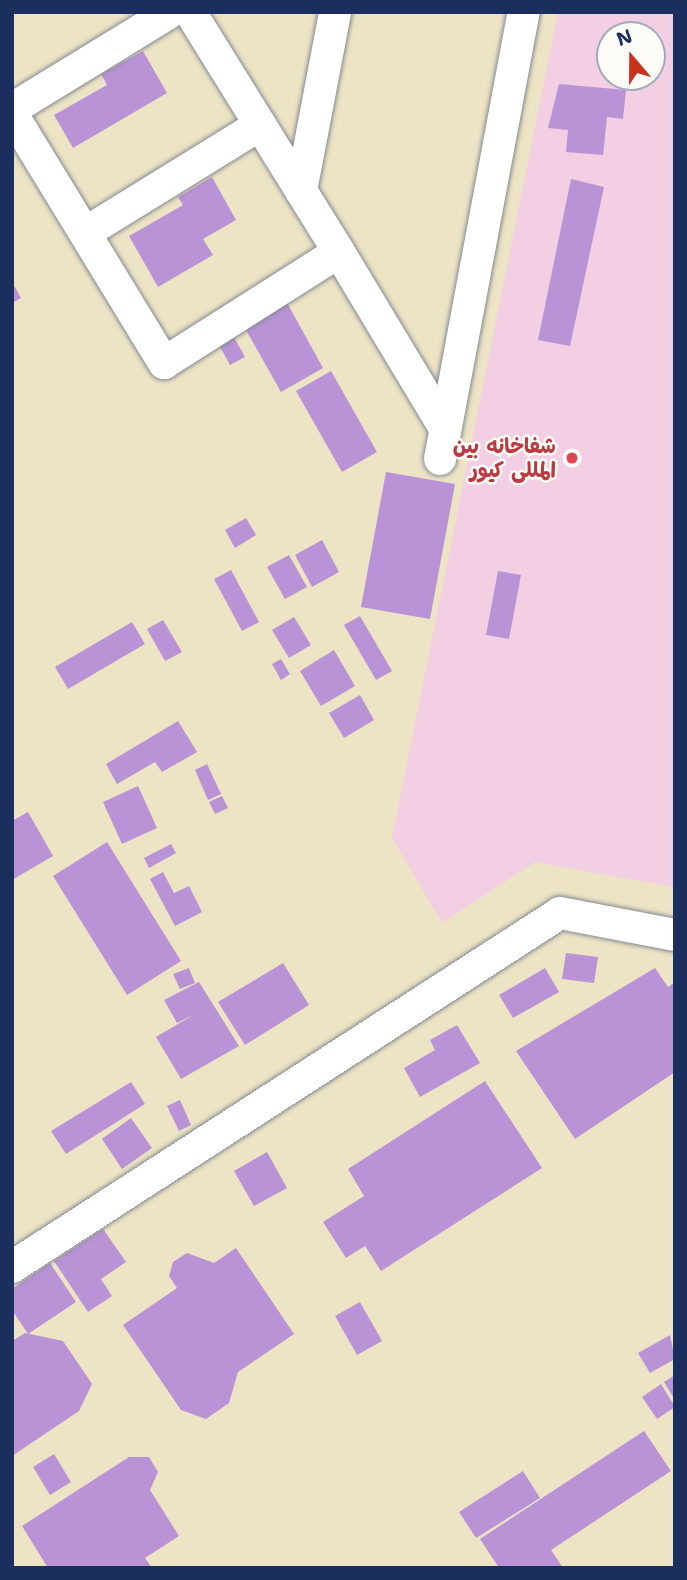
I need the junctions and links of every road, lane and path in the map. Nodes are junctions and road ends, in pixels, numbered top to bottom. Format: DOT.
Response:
graph roads {
  1 [pos="170,12"];
  2 [pos="190,12"];
  3 [pos="335,12"];
  4 [pos="524,12"];
  5 [pos="12,112"];
  6 [pos="260,125"];
  7 [pos="301,191"];
  8 [pos="85,233"];
  9 [pos="339,252"];
  10 [pos="444,427"];
  11 [pos="440,459"];
  12 [pos="675,935"];
  13 [pos="12,1267"];
  1 -- 5 [label="street"];
  2 -- 6 [label="street"];
  3 -- 7 [label="street"];
  4 -- 10 [label="street"];
  5 -- 8 [label="street"];
  6 -- 7 [label="street"];
  6 -- 8 [label="street"];
  7 -- 9 [label="street"];
  8 -- 9 [label="street"];
  9 -- 10 [label="street"];
  10 -- 11 [label="street"];
  12 -- 13 [label="street"];
}
